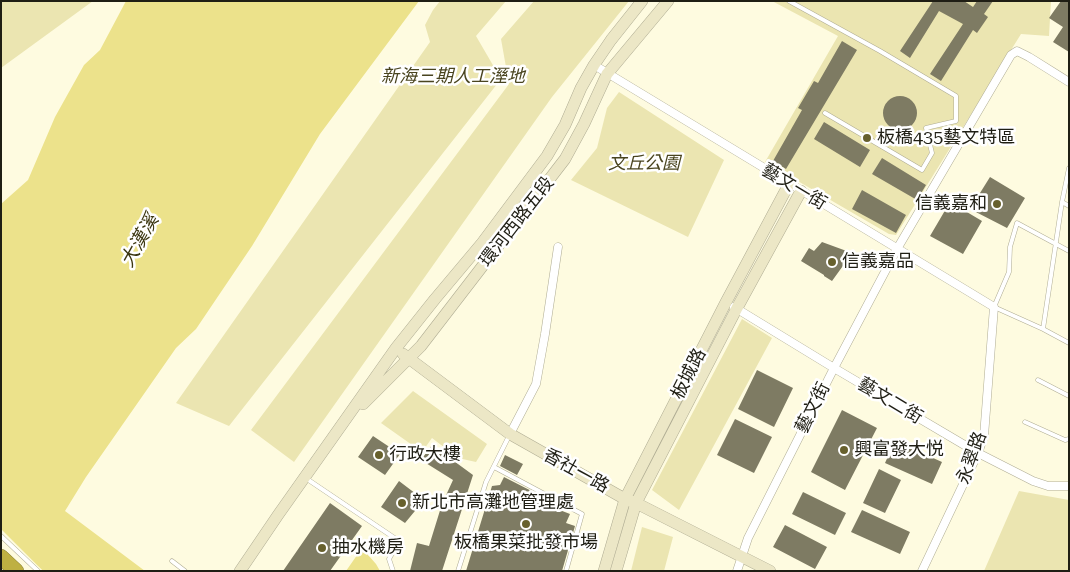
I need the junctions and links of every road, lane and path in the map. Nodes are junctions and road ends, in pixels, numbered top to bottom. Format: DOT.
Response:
graph roads {
  1 [pos="642,1"];
  2 [pos="668,1"];
  3 [pos="789,1"];
  4 [pos="594,65"];
  5 [pos="607,74"];
  6 [pos="1069,82"];
  7 [pos="825,113"];
  8 [pos="1069,168"];
  9 [pos="789,184"];
  10 [pos="801,191"];
  11 [pos="1062,202"];
  12 [pos="1069,206"];
  13 [pos="1056,244"];
  14 [pos="558,247"];
  15 [pos="897,249"];
  16 [pos="1069,251"];
  17 [pos="726,302"];
  18 [pos="994,307"];
  19 [pos="737,308"];
  20 [pos="1043,329"];
  21 [pos="1069,343"];
  22 [pos="396,348"];
  23 [pos="409,358"];
  24 [pos="834,368"];
  25 [pos="1038,380"];
  26 [pos="1069,396"];
  27 [pos="1025,422"];
  28 [pos="341,426"];
  29 [pos="510,434"];
  30 [pos="1069,439"];
  31 [pos="978,453"];
  32 [pos="494,467"];
  33 [pos="305,478"];
  34 [pos="1069,486"];
  35 [pos="625,499"];
  36 [pos="636,503"];
  37 [pos="1,536"];
  38 [pos="741,556"];
  39 [pos="1,557"];
  40 [pos="172,561"];
  41 [pos="16,571"];
  42 [pos="38,571"];
  43 [pos="185,571"];
  44 [pos="240,571"];
  45 [pos="393,571"];
  46 [pos="458,571"];
  47 [pos="566,571"];
  48 [pos="604,571"];
  49 [pos="616,571"];
  50 [pos="736,571"];
  51 [pos="770,571"];
  52 [pos="922,571"];
  1 -- 4 [label="street, 環河西路五段"];
  2 -- 5 [label="street, 環河西路五段"];
  3 -- 7 [label="lane"];
  4 -- 5 [label="street, 藝文一街"];
  4 -- 22 [label="street, 環河西路五段"];
  5 -- 9 [label="street, 藝文一街"];
  5 -- 23 [label="street, 環河西路五段"];
  6 -- 15 [label="street, 藝文街"];
  8 -- 11 [label="lane"];
  9 -- 10 [label="street, 藝文一街"];
  9 -- 17 [label="street, 板城路"];
  10 -- 15 [label="street, 藝文一街"];
  10 -- 19 [label="street, 板城路"];
  11 -- 12 [label="lane"];
  11 -- 13 [label="lane"];
  13 -- 16 [label="lane"];
  13 -- 18 [label="lane"];
  13 -- 20 [label="lane"];
  14 -- 29 [label="street"];
  15 -- 18 [label="street, 藝文一街"];
  15 -- 24 [label="street, 藝文街"];
  17 -- 19 [label="street, 藝文二街"];
  17 -- 35 [label="street, 板城路"];
  18 -- 20 [label="lane"];
  18 -- 31 [label="street, 永翠路"];
  19 -- 24 [label="street, 藝文二街"];
  19 -- 36 [label="street, 板城路"];
  20 -- 21 [label="lane"];
  22 -- 23 [label="street, 香社一路"];
  22 -- 28 [label="street, 環河西路五段"];
  23 -- 28 [label="street, 環河西路五段"];
  23 -- 29 [label="street, 香社一路"];
  24 -- 31 [label="street, 藝文二街"];
  24 -- 38 [label="street, 藝文街"];
  25 -- 26 [label="lane"];
  27 -- 30 [label="lane"];
  28 -- 33 [label="street, 環河西路五段"];
  29 -- 32 [label="lane"];
  29 -- 35 [label="street, 香社一路"];
  31 -- 34 [label="street, 藝文二街"];
  31 -- 52 [label="street, 永翠路"];
  32 -- 46 [label="lane"];
  32 -- 47 [label="lane"];
  33 -- 44 [label="street, 環河西路五段"];
  33 -- 45 [label="lane"];
  35 -- 36 [label="street, 香社一路"];
  35 -- 48 [label="street, 板城路"];
  36 -- 38 [label="street, 香社一路"];
  36 -- 49 [label="street, 板城路"];
  37 -- 42 [label="lane"];
  38 -- 50 [label="street, 藝文街"];
  38 -- 51 [label="street, 香社一路"];
  39 -- 41 [label="highway"];
  40 -- 43 [label="lane"];
}
